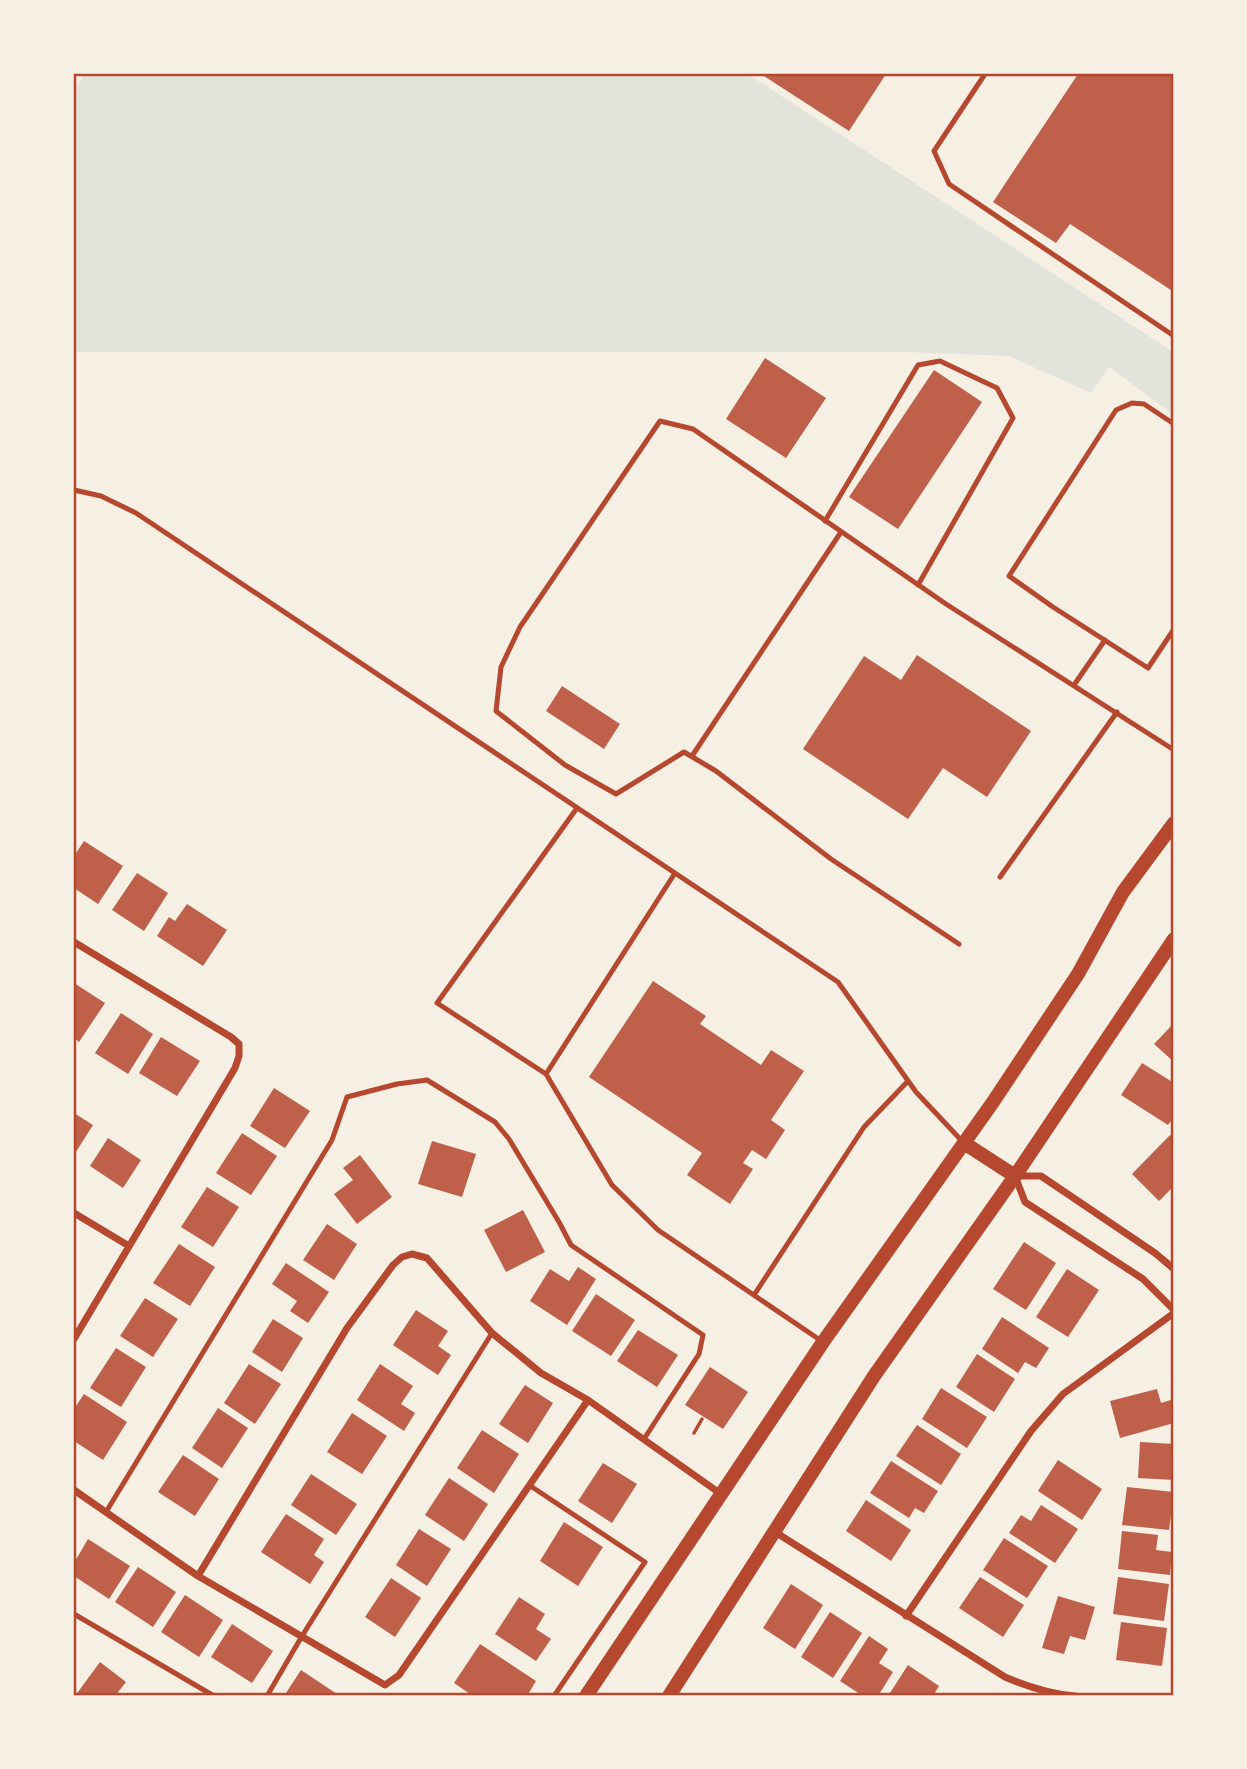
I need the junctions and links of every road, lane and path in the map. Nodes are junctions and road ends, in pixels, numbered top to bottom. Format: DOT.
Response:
graph roads {
  1 [pos="985,74"];
  2 [pos="1174,336"];
  3 [pos="1174,424"];
  4 [pos="74,490"];
  5 [pos="825,521"];
  6 [pos="841,532"];
  7 [pos="918,585"];
  8 [pos="1174,629"];
  9 [pos="1105,640"];
  10 [pos="1074,685"];
  11 [pos="1116,712"];
  12 [pos="1174,750"];
  13 [pos="692,756"];
  14 [pos="577,808"];
  15 [pos="1174,823"];
  16 [pos="675,873"];
  17 [pos="1000,877"];
  18 [pos="1174,939"];
  19 [pos="74,942"];
  20 [pos="959,944"];
  21 [pos="546,1074"];
  22 [pos="908,1081"];
  23 [pos="964,1143"];
  24 [pos="1015,1176"];
  25 [pos="74,1213"];
  26 [pos="129,1246"];
  27 [pos="1174,1269"];
  28 [pos="754,1295"];
  29 [pos="1174,1312"];
  30 [pos="492,1333"];
  31 [pos="74,1339"];
  32 [pos="823,1342"];
  33 [pos="588,1400"];
  34 [pos="702,1419"];
  35 [pos="694,1433"];
  36 [pos="644,1439"];
  37 [pos="529,1485"];
  38 [pos="74,1490"];
  39 [pos="721,1494"];
  40 [pos="106,1512"];
  41 [pos="774,1532"];
  42 [pos="198,1576"];
  43 [pos="74,1614"];
  44 [pos="906,1616"];
  45 [pos="302,1636"];
  46 [pos="214,1696"];
  47 [pos="267,1696"];
  48 [pos="554,1696"];
  49 [pos="586,1696"];
  50 [pos="669,1696"];
  51 [pos="1075,1696"];
  1 -- 2 [label="lane"];
  3 -- 9 [label="lane"];
  4 -- 14 [label="lane"];
  5 -- 6 [label="lane"];
  5 -- 7 [label="lane"];
  5 -- 13 [label="lane"];
  6 -- 7 [label="lane"];
  6 -- 13 [label="lane"];
  7 -- 10 [label="lane"];
  8 -- 9 [label="lane"];
  9 -- 10 [label="lane"];
  10 -- 11 [label="lane"];
  11 -- 12 [label="lane"];
  11 -- 17 [label="lane"];
  13 -- 20 [label="lane"];
  14 -- 16 [label="lane"];
  14 -- 21 [label="lane"];
  15 -- 23 [label="main road"];
  16 -- 21 [label="lane"];
  16 -- 22 [label="lane"];
  18 -- 24 [label="main road"];
  19 -- 26 [label="street"];
  21 -- 28 [label="lane"];
  22 -- 23 [label="lane"];
  22 -- 28 [label="lane"];
  23 -- 24 [label="main road"];
  23 -- 32 [label="main road"];
  24 -- 27 [label="street"];
  24 -- 29 [label="street"];
  24 -- 41 [label="main road"];
  25 -- 26 [label="street"];
  26 -- 31 [label="street"];
  28 -- 32 [label="lane"];
  29 -- 44 [label="street"];
  30 -- 33 [label="street"];
  30 -- 42 [label="street"];
  30 -- 45 [label="lane"];
  32 -- 39 [label="main road"];
  33 -- 36 [label="street"];
  33 -- 37 [label="street"];
  34 -- 35 [label="path"];
  36 -- 39 [label="street"];
  36 -- 40 [label="lane"];
  37 -- 45 [label="street"];
  37 -- 48 [label="lane"];
  38 -- 40 [label="street"];
  39 -- 49 [label="main road"];
  40 -- 42 [label="street"];
  41 -- 44 [label="street"];
  41 -- 50 [label="main road"];
  42 -- 45 [label="street"];
  43 -- 46 [label="lane"];
  44 -- 51 [label="street"];
  45 -- 47 [label="lane"];
}
